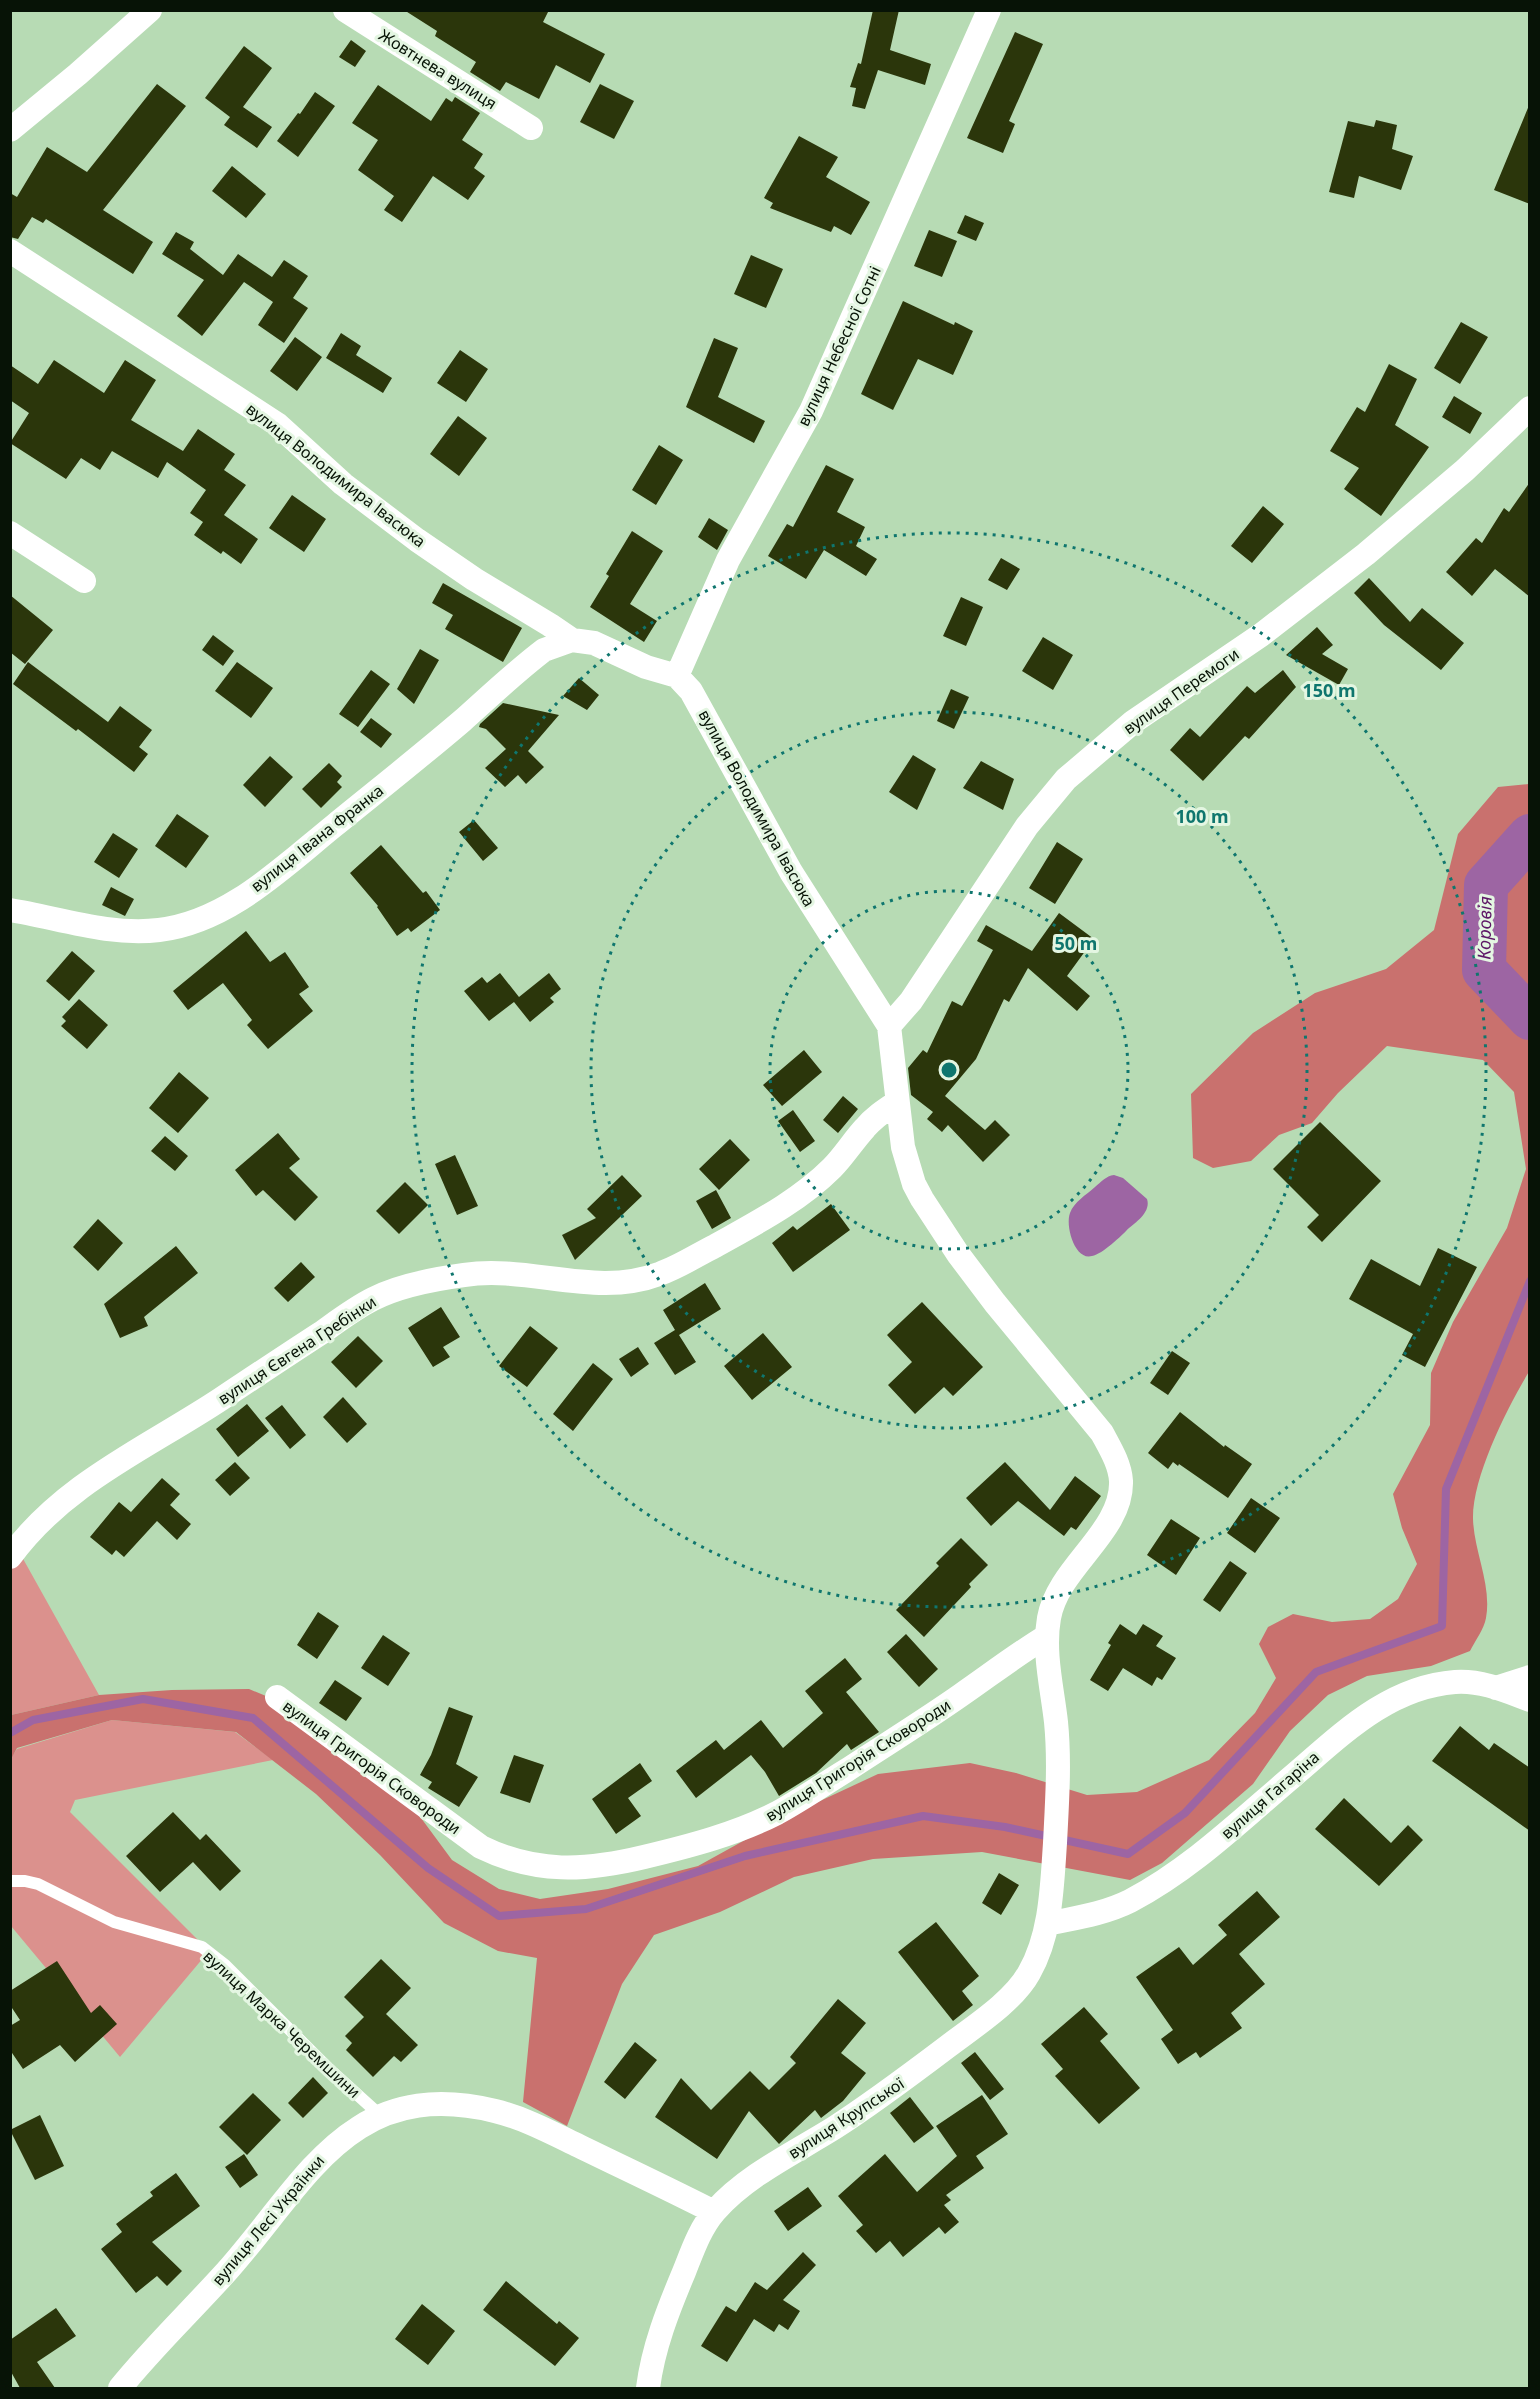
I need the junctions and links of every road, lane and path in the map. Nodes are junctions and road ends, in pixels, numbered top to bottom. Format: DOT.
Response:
graph roads {
  1 [pos="150,10"];
  2 [pos="345,10"];
  3 [pos="989,10"];
  4 [pos="531,128"];
  5 [pos="10,130"];
  6 [pos="10,251"];
  7 [pos="1530,408"];
  8 [pos="10,533"];
  9 [pos="84,581"];
  10 [pos="578,641"];
  11 [pos="677,676"];
  12 [pos="10,910"];
  13 [pos="890,1026"];
  14 [pos="897,1102"];
  15 [pos="10,1557"];
  16 [pos="1047,1636"];
  17 [pos="1530,1677"];
  18 [pos="1496,1688"];
  19 [pos="277,1697"];
  20 [pos="1530,1700"];
  21 [pos="10,1881"];
  22 [pos="1047,1924"];
  23 [pos="381,2116"];
  24 [pos="714,2212"];
  25 [pos="120,2388"];
  26 [pos="648,2388"];
  1 -- 5 [label="street"];
  2 -- 4 [label="street, Жовтнева вулиця"];
  3 -- 11 [label="street, вулиця Небесної Сотні"];
  6 -- 10 [label="street, вулиця Володимира Івасюка"];
  7 -- 13 [label="street, вулиця Перемоги"];
  8 -- 9 [label="street"];
  10 -- 11 [label="street, вулиця Володимира Івасюка"];
  10 -- 12 [label="street, вулиця Івана Франка"];
  11 -- 13 [label="street, вулиця Володимира Івасюка"];
  13 -- 14 [label="street"];
  14 -- 15 [label="street, вулиця Євгена Гребінки"];
  14 -- 16 [label="street"];
  16 -- 19 [label="street, вулиця Григорія Сковороди"];
  16 -- 22 [label="street, вулиця Крупської"];
  17 -- 18 [label="street, вулиця Гагаріна"];
  18 -- 20 [label="street, вулиця Гагаріна"];
  18 -- 22 [label="street, вулиця Гагаріна"];
  21 -- 23 [label="lane, вулиця Марка Черемшини"];
  22 -- 24 [label="street, вулиця Крупської"];
  23 -- 24 [label="street, вулиця Лесі Українки"];
  23 -- 25 [label="street, вулиця Лесі Українки"];
  24 -- 26 [label="street, вулиця Крупської"];
}
